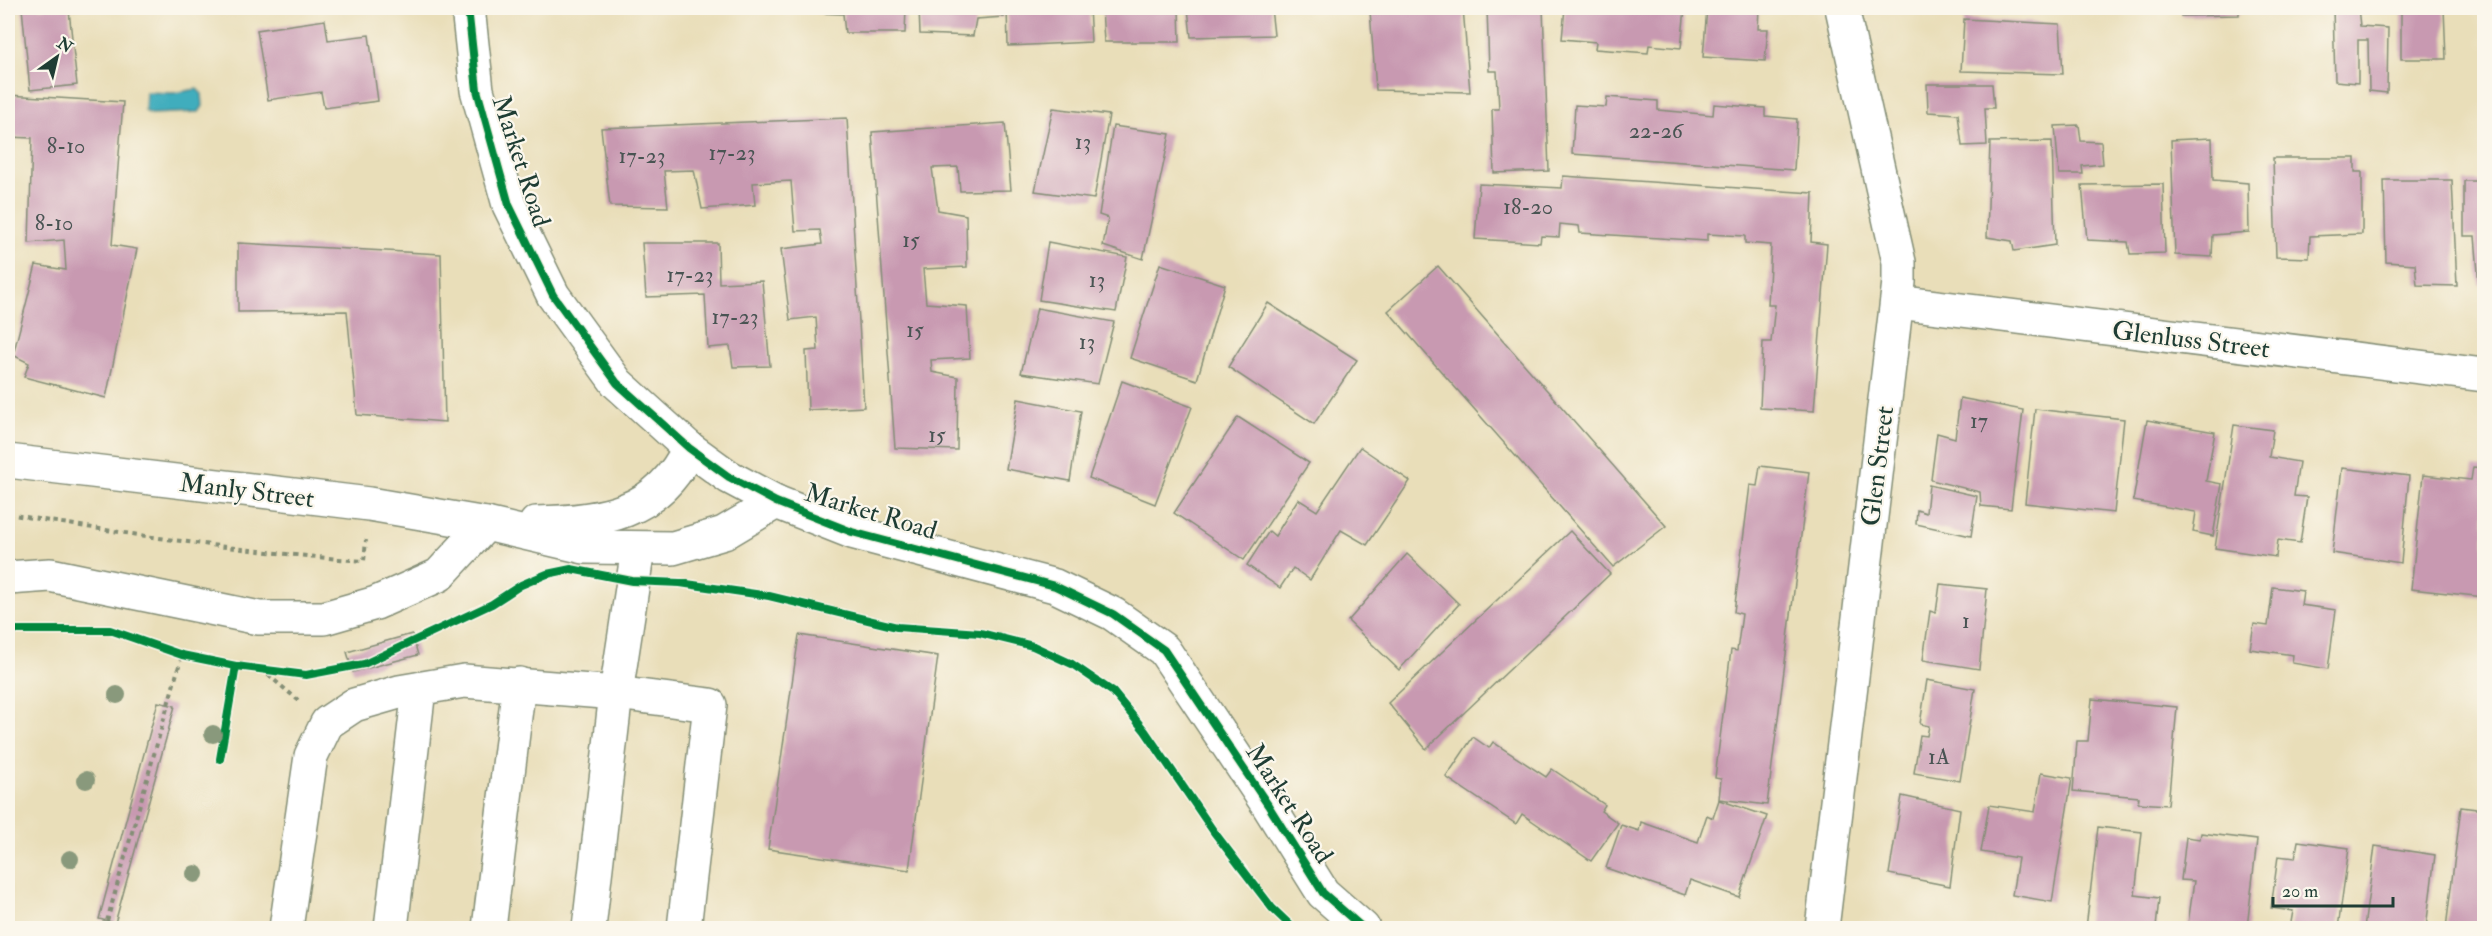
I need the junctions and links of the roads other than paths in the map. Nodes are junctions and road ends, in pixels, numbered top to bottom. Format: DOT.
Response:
graph roads {
  1 [pos="468,8"];
  2 [pos="1842,8"];
  3 [pos="1897,302"];
  4 [pos="2484,375"];
  5 [pos="689,448"];
  6 [pos="8,461"];
  7 [pos="776,502"];
  8 [pos="486,524"];
  9 [pos="638,549"];
  10 [pos="8,578"];
  11 [pos="519,684"];
  12 [pos="419,689"];
  13 [pos="616,693"];
  14 [pos="286,928"];
  15 [pos="391,928"];
  16 [pos="489,928"];
  17 [pos="589,928"];
  18 [pos="684,928"];
  19 [pos="1363,928"];
  20 [pos="1822,928"];
  1 -- 5 [label="street, Market Road"];
  2 -- 3 [label="street, Glen Street"];
  3 -- 4 [label="street, Glenluss Street"];
  3 -- 20 [label="street, Glen Street"];
  5 -- 7 [label="street, Market Road"];
  5 -- 8 [label="street, Manly Street"];
  6 -- 8 [label="street, Manly Street"];
  7 -- 9 [label="street, Manly Street"];
  7 -- 19 [label="street, Market Road"];
  8 -- 9 [label="street, Manly Street"];
  8 -- 10 [label="street"];
  9 -- 13 [label="street"];
  11 -- 12 [label="street"];
  11 -- 13 [label="street"];
  11 -- 16 [label="street"];
  12 -- 14 [label="street"];
  12 -- 15 [label="street"];
  13 -- 17 [label="street"];
  13 -- 18 [label="street"];
}
